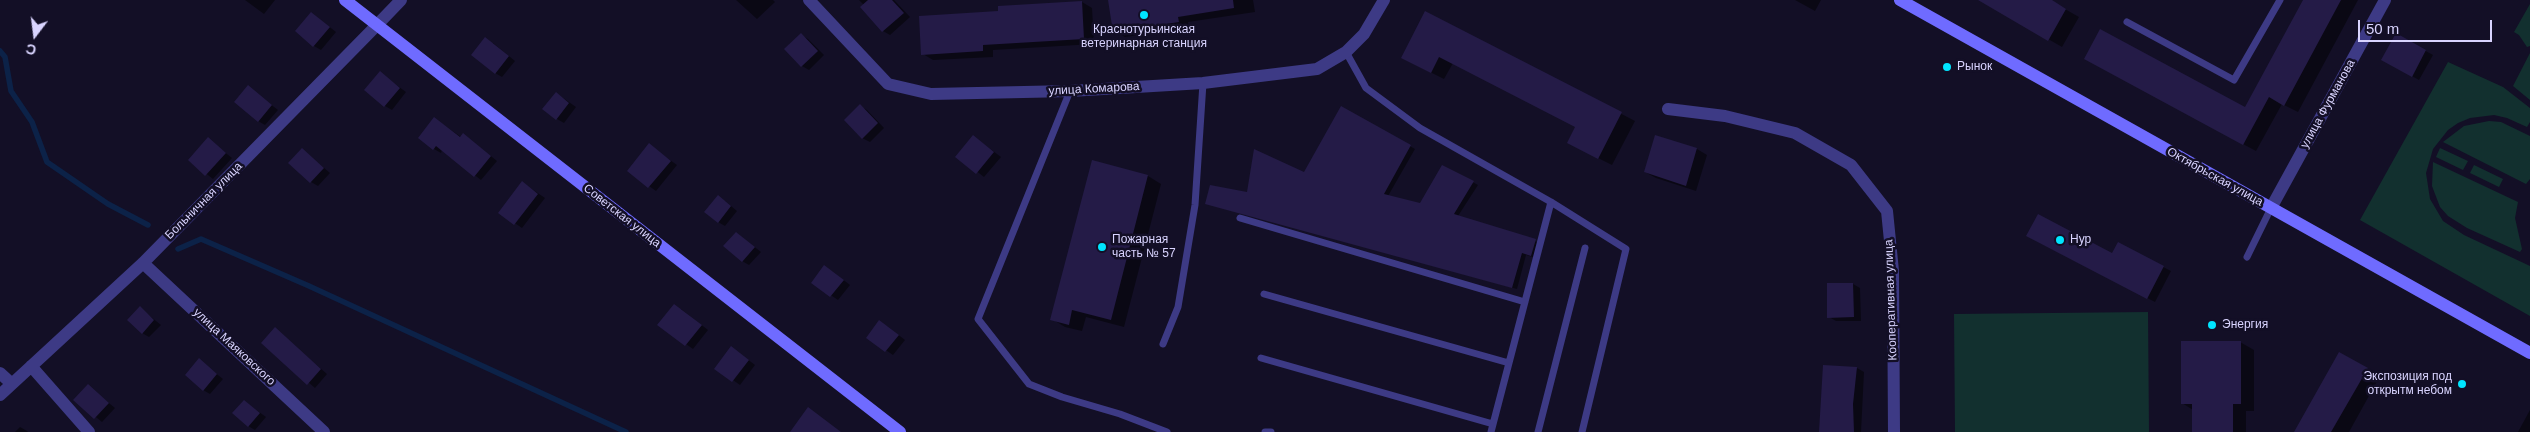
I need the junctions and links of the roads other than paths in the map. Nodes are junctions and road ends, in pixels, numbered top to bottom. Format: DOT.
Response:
graph roads {
  1 [pos="345,0"];
  2 [pos="401,0"];
  3 [pos="809,0"];
  4 [pos="1384,0"];
  5 [pos="1900,0"];
  6 [pos="2280,0"];
  7 [pos="2385,0"];
  8 [pos="2127,22"];
  9 [pos="377,25"];
  10 [pos="1346,52"];
  11 [pos="1203,83"];
  12 [pos="1070,91"];
  13 [pos="1668,109"];
  14 [pos="1551,202"];
  15 [pos="2271,208"];
  16 [pos="1240,218"];
  17 [pos="1584,248"];
  18 [pos="2247,257"];
  19 [pos="143,263"];
  20 [pos="1264,294"];
  21 [pos="1525,302"];
  22 [pos="1163,344"];
  23 [pos="2530,353"];
  24 [pos="1261,358"];
  25 [pos="1509,363"];
  26 [pos="32,366"];
  27 [pos="0,373"];
  28 [pos="12,384"];
  29 [pos="0,395"];
  30 [pos="1493,424"];
  31 [pos="89,432"];
  32 [pos="324,432"];
  33 [pos="900,432"];
  34 [pos="1167,432"];
  35 [pos="1265,432"];
  36 [pos="1271,432"];
  37 [pos="1491,432"];
  38 [pos="1538,432"];
  39 [pos="1582,432"];
  40 [pos="1894,432"];
  1 -- 9 [label="main road, Советская улица"];
  2 -- 9 [label="street, Больничная улица"];
  3 -- 12 [label="street, улица Комарова"];
  4 -- 10 [label="street, улица Комарова"];
  5 -- 15 [label="main road, Октябрьская улица"];
  6 -- 8 [label="lane"];
  7 -- 15 [label="street, улица Фурманова"];
  9 -- 19 [label="street, Больничная улица"];
  9 -- 33 [label="main road, Советская улица"];
  10 -- 11 [label="street, улица Комарова"];
  10 -- 14 [label="lane"];
  11 -- 12 [label="street, улица Комарова"];
  11 -- 22 [label="lane"];
  12 -- 34 [label="lane"];
  13 -- 40 [label="street, Кооперативная улица"];
  14 -- 21 [label="lane"];
  14 -- 39 [label="lane"];
  15 -- 18 [label="lane"];
  15 -- 23 [label="main road, Октябрьская улица"];
  16 -- 21 [label="lane"];
  17 -- 38 [label="lane"];
  19 -- 26 [label="street, Больничная улица"];
  19 -- 32 [label="street, улица Маяковского"];
  20 -- 25 [label="lane"];
  21 -- 25 [label="lane"];
  24 -- 30 [label="lane"];
  25 -- 30 [label="lane"];
  26 -- 28 [label="street, Больничная улица"];
  26 -- 31 [label="street"];
  27 -- 28 [label="street"];
  28 -- 29 [label="street, Больничная улица"];
  30 -- 37 [label="lane"];
  35 -- 36 [label="lane"];
}
